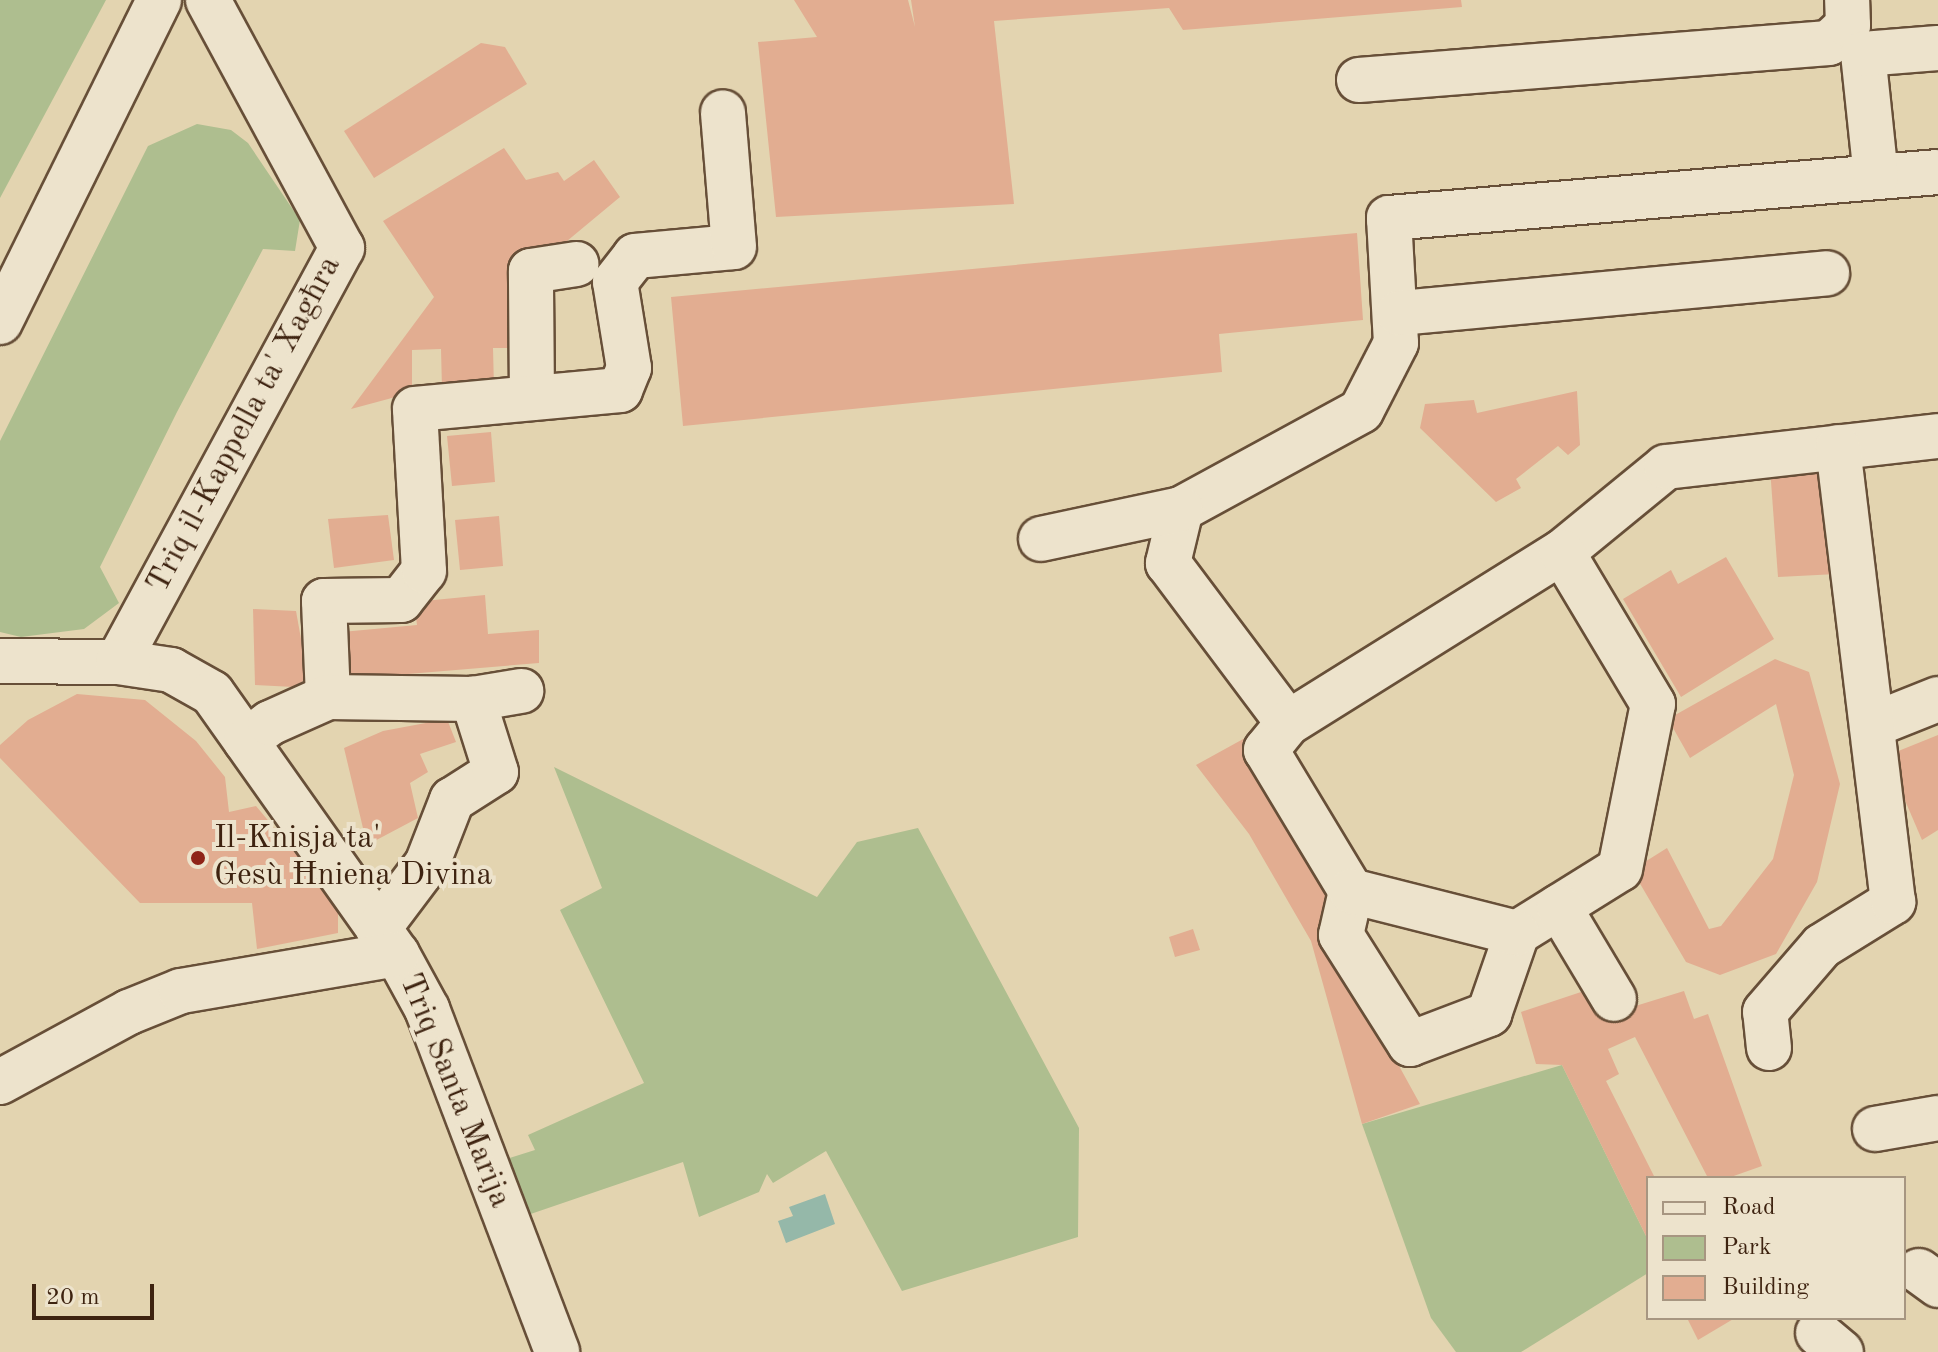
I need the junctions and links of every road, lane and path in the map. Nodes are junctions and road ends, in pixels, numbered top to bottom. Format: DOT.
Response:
graph roads {
  1 [pos="159,0"];
  2 [pos="208,0"];
  3 [pos="1847,0"];
  4 [pos="1938,48"];
  5 [pos="1359,80"];
  6 [pos="723,112"];
  7 [pos="1938,172"];
  8 [pos="1876,177"];
  9 [pos="576,264"];
  10 [pos="1827,273"];
  11 [pos="1399,313"];
  12 [pos="0,322"];
  13 [pos="532,398"];
  14 [pos="1938,436"];
  15 [pos="1838,447"];
  16 [pos="1181,509"];
  17 [pos="1041,539"];
  18 [pos="1562,552"];
  19 [pos="0,661"];
  20 [pos="118,662"];
  21 [pos="521,691"];
  22 [pos="328,697"];
  23 [pos="473,699"];
  24 [pos="1938,699"];
  25 [pos="1288,723"];
  26 [pos="1873,725"];
  27 [pos="246,741"];
  28 [pos="1351,891"];
  29 [pos="1559,907"];
  30 [pos="1517,933"];
  31 [pos="388,941"];
  32 [pos="1614,999"];
  33 [pos="1769,1048"];
  34 [pos="0,1082"];
  35 [pos="1938,1118"];
  36 [pos="1875,1129"];
  37 [pos="557,1352"];
  1 -- 12 [label="street"];
  2 -- 20 [label="street, Triq il-Kappella ta' Xagħra"];
  3 -- 5 [label="street"];
  4 -- 8 [label="street"];
  6 -- 13 [label="street"];
  7 -- 8 [label="street"];
  8 -- 11 [label="street"];
  9 -- 13 [label="street"];
  10 -- 11 [label="street"];
  11 -- 16 [label="street"];
  13 -- 22 [label="street"];
  14 -- 15 [label="street"];
  15 -- 18 [label="street"];
  15 -- 26 [label="street"];
  16 -- 17 [label="street"];
  16 -- 25 [label="street"];
  18 -- 25 [label="street"];
  18 -- 29 [label="street"];
  19 -- 20 [label="street"];
  20 -- 27 [label="street, Triq Santa Marija"];
  21 -- 23 [label="street"];
  22 -- 23 [label="street"];
  22 -- 27 [label="street"];
  23 -- 31 [label="street"];
  24 -- 26 [label="street"];
  25 -- 28 [label="street"];
  26 -- 33 [label="street"];
  27 -- 31 [label="street, Triq Santa Marija"];
  28 -- 30 [label="street"];
  28 -- 30 [label="street"];
  29 -- 30 [label="street"];
  29 -- 32 [label="street"];
  31 -- 34 [label="street"];
  31 -- 37 [label="street, Triq Santa Marija"];
  35 -- 36 [label="street"];
}
